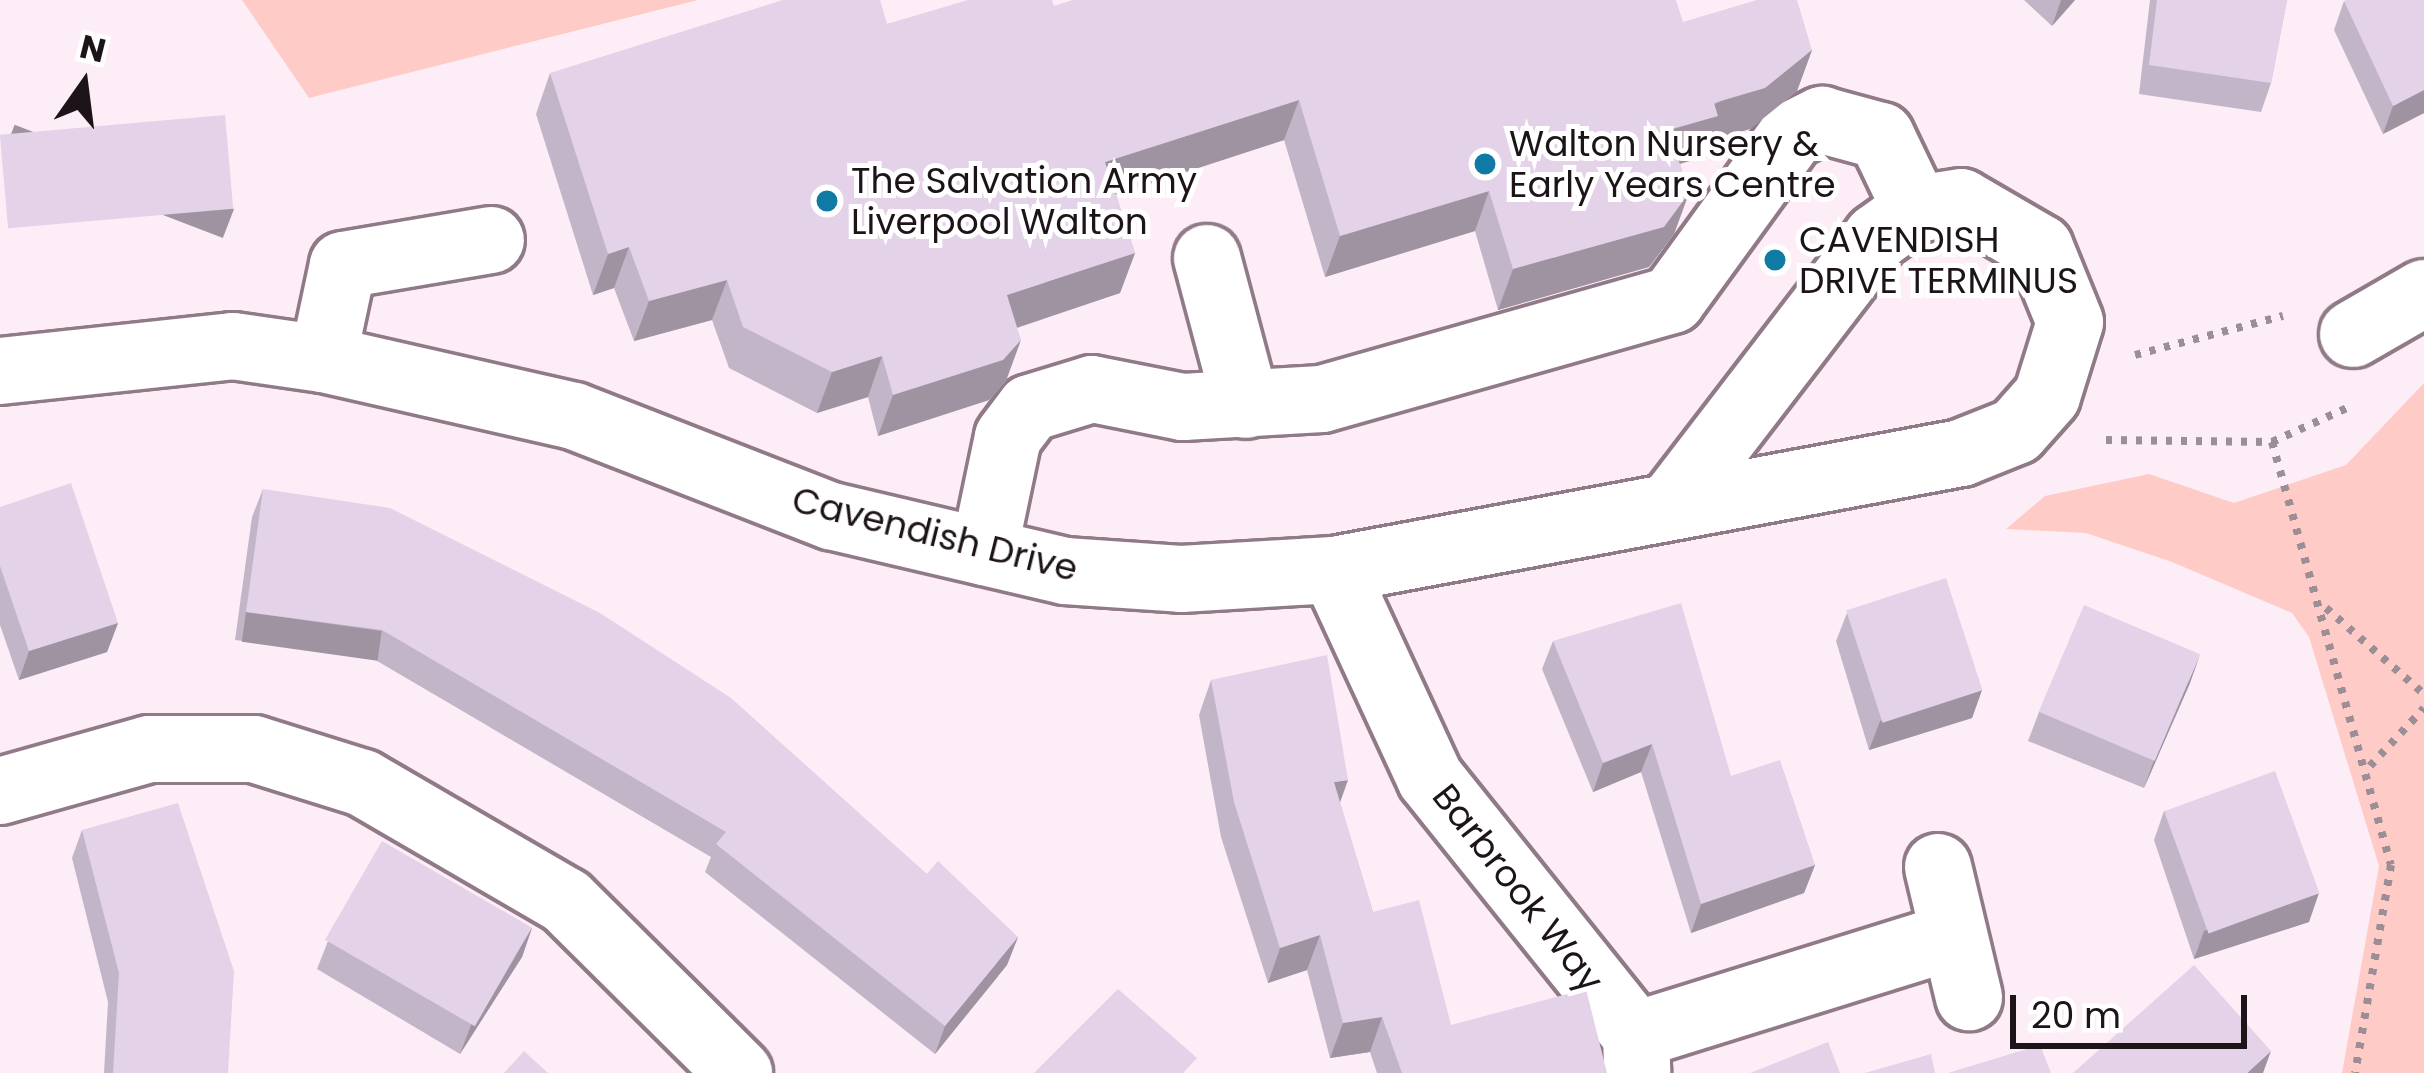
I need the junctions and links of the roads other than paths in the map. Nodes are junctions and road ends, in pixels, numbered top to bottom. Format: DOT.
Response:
graph roads {
  1 [pos="1916,209"];
  2 [pos="491,239"];
  3 [pos="1207,258"];
  4 [pos="2424,293"];
  5 [pos="2354,334"];
  6 [pos="322,358"];
  7 [pos="0,371"];
  8 [pos="1246,405"];
  9 [pos="1671,505"];
  10 [pos="984,552"];
  11 [pos="1334,570"];
  12 [pos="0,791"];
  13 [pos="1938,867"];
  14 [pos="1637,1054"];
  15 [pos="739,1073"];
  1 -- 8 [label="street"];
  1 -- 9 [label="street"];
  1 -- 9 [label="street, Cavendish Drive"];
  2 -- 6 [label="street"];
  3 -- 8 [label="street"];
  4 -- 5 [label="street"];
  6 -- 7 [label="street, Cavendish Drive"];
  6 -- 10 [label="street, Cavendish Drive"];
  8 -- 10 [label="street"];
  9 -- 11 [label="street, Cavendish Drive"];
  10 -- 11 [label="street, Cavendish Drive"];
  11 -- 14 [label="street, Barbrook Way"];
  12 -- 15 [label="street"];
  13 -- 14 [label="street"];
}
